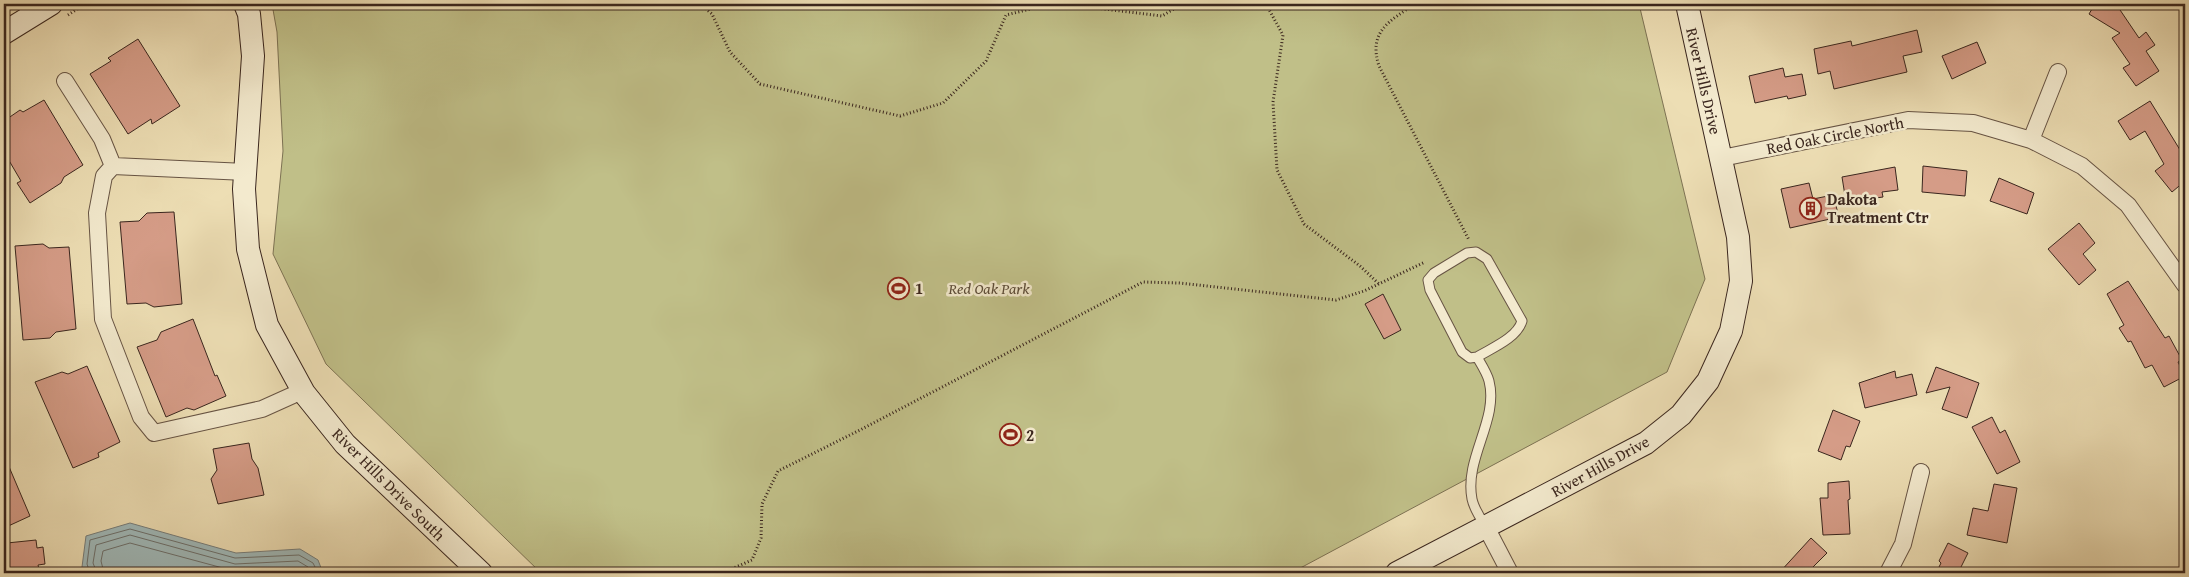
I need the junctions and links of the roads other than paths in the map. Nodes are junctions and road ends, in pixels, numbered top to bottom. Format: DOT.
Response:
graph roads {
  1 [pos="51,4"];
  2 [pos="245,4"];
  3 [pos="1687,4"];
  4 [pos="4,33"];
  5 [pos="2058,72"];
  6 [pos="65,81"];
  7 [pos="2031,140"];
  8 [pos="1722,158"];
  9 [pos="113,166"];
  10 [pos="246,172"];
  11 [pos="2185,285"];
  12 [pos="1477,357"];
  13 [pos="302,391"];
  14 [pos="1921,472"];
  15 [pos="1486,527"];
  16 [pos="481,573"];
  17 [pos="1397,573"];
  18 [pos="1510,573"];
  19 [pos="1888,573"];
  1 -- 4 [label="street"];
  2 -- 10 [label="street, River Hills Drive South"];
  3 -- 8 [label="street, River Hills Drive"];
  5 -- 7 [label="street"];
  6 -- 9 [label="street"];
  7 -- 8 [label="street, Red Oak Circle North"];
  7 -- 11 [label="street, Red Oak Circle North"];
  8 -- 15 [label="street, River Hills Drive"];
  9 -- 10 [label="street"];
  9 -- 13 [label="street"];
  10 -- 13 [label="street, River Hills Drive South"];
  12 -- 12 [label="lane"];
  12 -- 15 [label="lane"];
  13 -- 16 [label="street, River Hills Drive South"];
  14 -- 19 [label="street"];
  15 -- 17 [label="street, River Hills Drive"];
  15 -- 18 [label="street"];
}
